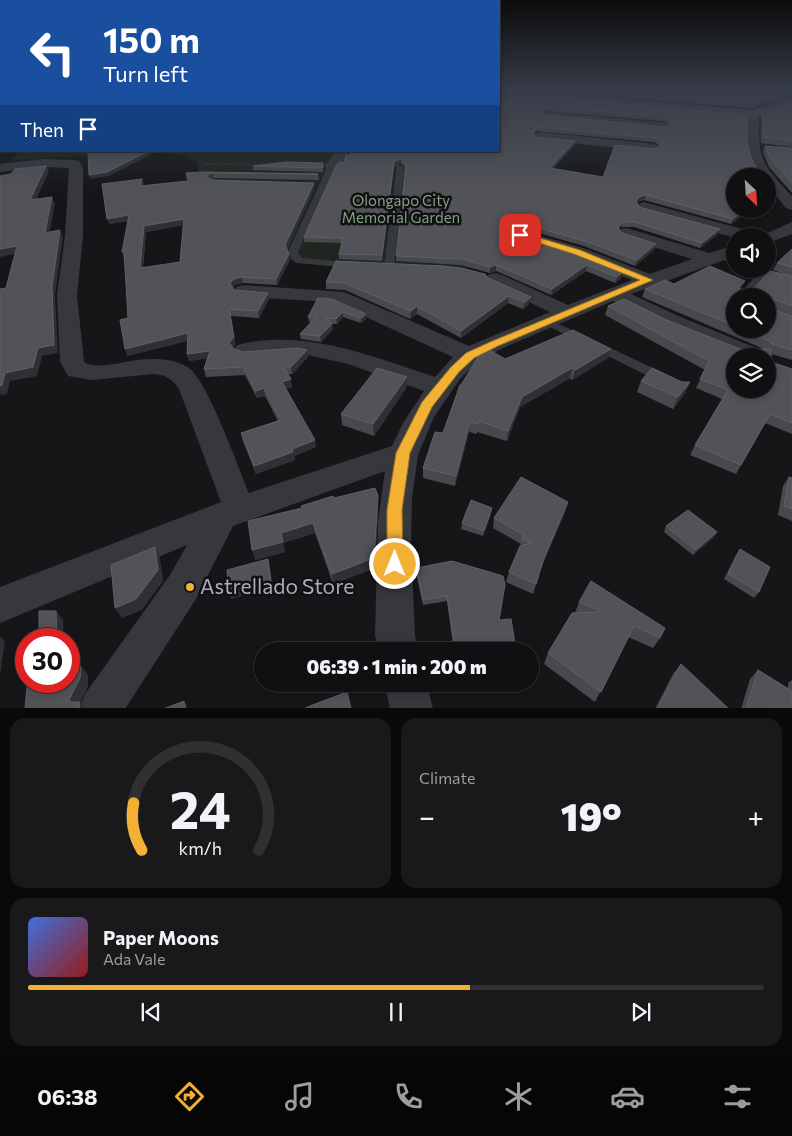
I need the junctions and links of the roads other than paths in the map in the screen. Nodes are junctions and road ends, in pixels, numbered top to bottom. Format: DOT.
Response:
graph roads {
  1 [pos="546,124"];
  2 [pos="644,124"];
  3 [pos="755,124"];
  4 [pos="664,126"];
  5 [pos="540,136"];
  6 [pos="654,148"];
  7 [pos="534,151"];
  8 [pos="343,152"];
  9 [pos="0,168"];
  10 [pos="400,168"];
  11 [pos="758,168"];
  12 [pos="330,171"];
  13 [pos="318,175"];
  14 [pos="776,187"];
  15 [pos="792,204"];
  16 [pos="644,207"];
  17 [pos="792,227"];
  18 [pos="726,230"];
  19 [pos="627,233"];
  20 [pos="520,235"];
  21 [pos="776,235"];
  22 [pos="725,257"];
  23 [pos="362,265"];
  24 [pos="389,266"];
  25 [pos="490,278"];
  26 [pos="760,278"];
  27 [pos="648,280"];
  28 [pos="750,288"];
  29 [pos="243,291"];
  30 [pos="614,294"];
  31 [pos="557,317"];
  32 [pos="736,348"];
  33 [pos="245,350"];
  34 [pos="470,356"];
  35 [pos="675,384"];
  36 [pos="440,388"];
  37 [pos="403,453"];
  38 [pos="230,512"];
  39 [pos="0,605"];
  40 [pos="397,642"];
  41 [pos="408,692"];
  42 [pos="100,708"];
  43 [pos="412,708"];
  1 -- 5 [label="street"];
  2 -- 4 [label="street"];
  3 -- 11 [label="street"];
  5 -- 6 [label="street"];
  5 -- 7 [label="street"];
  8 -- 12 [label="street"];
  9 -- 38 [label="street"];
  10 -- 24 [label="lane"];
  12 -- 13 [label="lane"];
  12 -- 23 [label="lane"];
  14 -- 15 [label="street"];
  16 -- 18 [label="street"];
  17 -- 21 [label="street"];
  19 -- 22 [label="street"];
  20 -- 27 [label="street"];
  22 -- 27 [label="street"];
  25 -- 31 [label="street"];
  26 -- 28 [label="lane"];
  27 -- 30 [label="street"];
  29 -- 34 [label="street"];
  30 -- 31 [label="street"];
  30 -- 32 [label="street"];
  31 -- 34 [label="street"];
  31 -- 35 [label="lane"];
  33 -- 36 [label="street"];
  34 -- 36 [label="street"];
  36 -- 37 [label="street"];
  37 -- 38 [label="street"];
  37 -- 40 [label="street"];
  38 -- 39 [label="street"];
  38 -- 42 [label="street"];
  41 -- 43 [label="street"];
}
